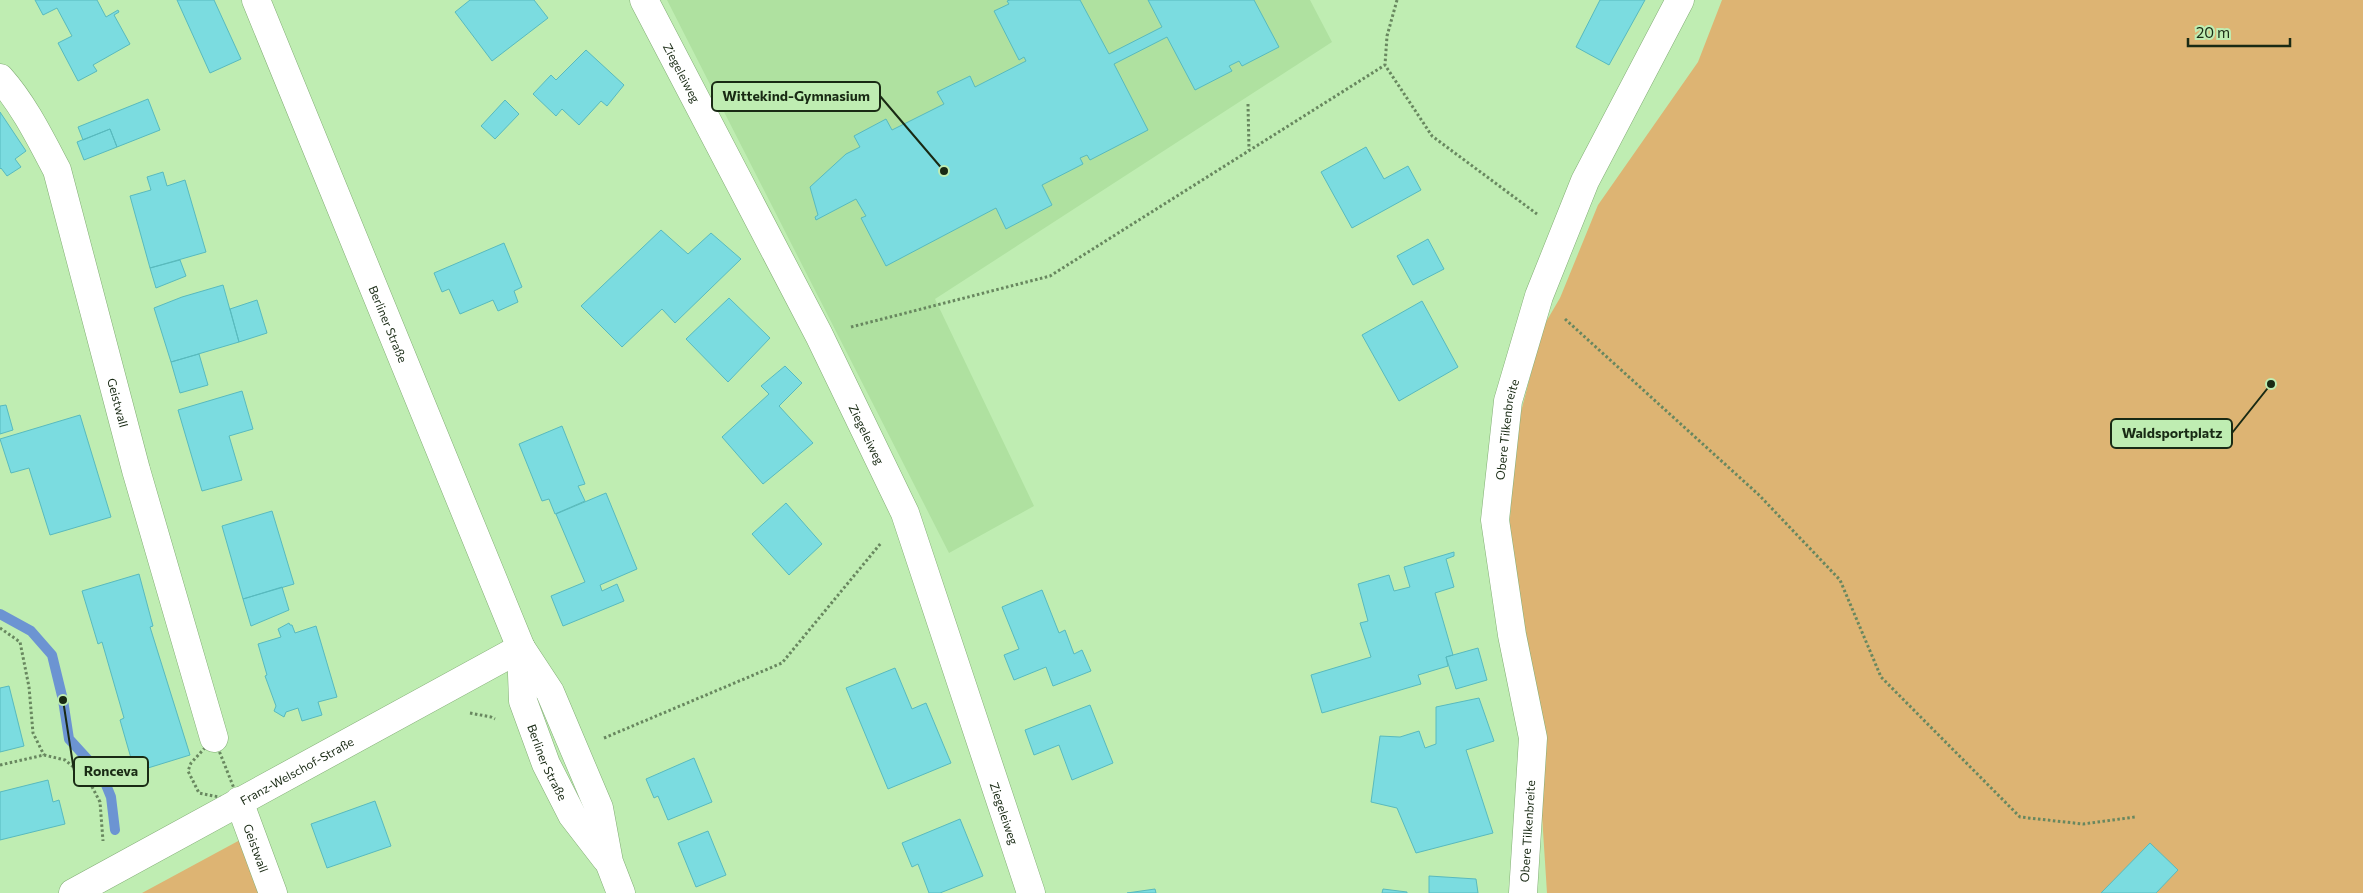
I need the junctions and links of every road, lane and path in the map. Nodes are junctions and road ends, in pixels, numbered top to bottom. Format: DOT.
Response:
graph roads {
  1 [pos="256,0"];
  2 [pos="644,0"];
  3 [pos="1397,0"];
  4 [pos="1680,0"];
  5 [pos="1384,65"];
  6 [pos="0,78"];
  7 [pos="1248,104"];
  8 [pos="1249,150"];
  9 [pos="1564,234"];
  10 [pos="1539,296"];
  11 [pos="819,335"];
  12 [pos="905,513"];
  13 [pos="0,628"];
  14 [pos="520,648"];
  15 [pos="464,712"];
  16 [pos="497,722"];
  17 [pos="214,738"];
  18 [pos="575,751"];
  19 [pos="44,755"];
  20 [pos="0,765"];
  21 [pos="239,802"];
  22 [pos="2134,817"];
  23 [pos="609,862"];
  24 [pos="106,874"];
  25 [pos="73,893"];
  26 [pos="273,893"];
  27 [pos="621,893"];
  28 [pos="1032,893"];
  29 [pos="1523,893"];
  1 -- 14 [label="street, Berliner Straße"];
  2 -- 11 [label="street, Ziegeleiweg"];
  3 -- 5 [label="path"];
  4 -- 9 [label="street, Obere Tilkenbreite"];
  5 -- 8 [label="path"];
  5 -- 9 [label="path"];
  6 -- 17 [label="street, Geistwall"];
  7 -- 8 [label="path"];
  8 -- 11 [label="path"];
  9 -- 10 [label="street, Obere Tilkenbreite"];
  10 -- 22 [label="path"];
  10 -- 29 [label="street, Obere Tilkenbreite"];
  11 -- 12 [label="street, Ziegeleiweg"];
  12 -- 18 [label="path"];
  12 -- 28 [label="street, Ziegeleiweg"];
  13 -- 19 [label="path"];
  14 -- 18 [label="street, Berliner Straße"];
  14 -- 21 [label="street, Franz-Welschof-Straße"];
  14 -- 23 [label="street, Berliner Straße"];
  15 -- 16 [label="path"];
  17 -- 21 [label="path"];
  18 -- 23 [label="street, Berliner Straße"];
  19 -- 20 [label="path"];
  19 -- 24 [label="path"];
  21 -- 24 [label="street, Franz-Welschof-Straße"];
  21 -- 26 [label="street, Geistwall"];
  23 -- 27 [label="street, Berliner Straße"];
  24 -- 25 [label="street, Franz-Welschof-Straße"];
}
